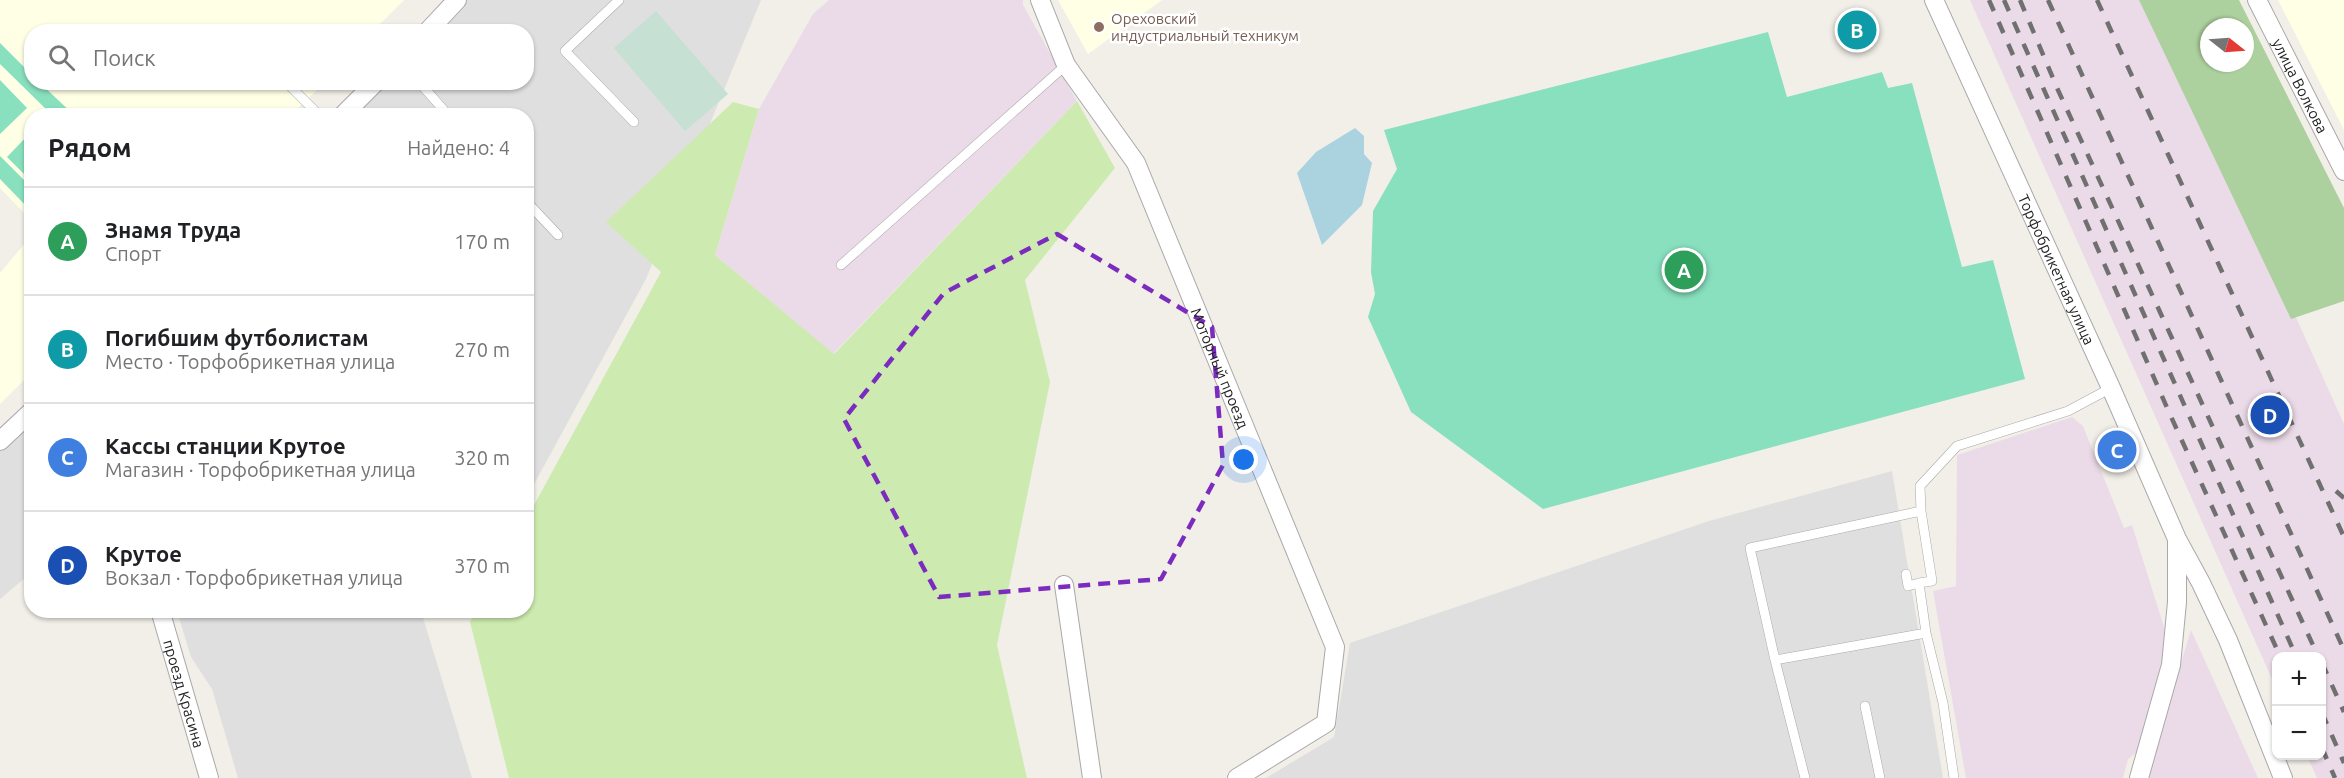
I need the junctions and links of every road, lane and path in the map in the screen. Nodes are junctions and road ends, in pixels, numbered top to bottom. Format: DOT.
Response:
graph roads {
  1 [pos="619,0"];
  2 [pos="1040,0"];
  3 [pos="1934,0"];
  4 [pos="2257,0"];
  5 [pos="450,2"];
  6 [pos="433,24"];
  7 [pos="1066,65"];
  8 [pos="294,90"];
  9 [pos="368,90"];
  10 [pos="426,90"];
  11 [pos="312,108"];
  12 [pos="350,108"];
  13 [pos="442,108"];
  14 [pos="634,122"];
  15 [pos="2344,171"];
  16 [pos="534,210"];
  17 [pos="558,236"];
  18 [pos="841,265"];
  19 [pos="2111,388"];
  20 [pos="24,418"];
  21 [pos="0,441"];
  22 [pos="1921,510"];
  23 [pos="2176,539"];
  24 [pos="1906,574"];
  25 [pos="1919,583"];
  26 [pos="1064,585"];
  27 [pos="162,618"];
  28 [pos="1926,633"];
  29 [pos="1775,660"];
  30 [pos="1865,706"];
  31 [pos="209,778"];
  32 [pos="1092,778"];
  33 [pos="1237,778"];
  34 [pos="1805,778"];
  35 [pos="1880,778"];
  36 [pos="1954,778"];
  37 [pos="2139,778"];
  38 [pos="2283,778"];
  1 -- 14 [label="lane"];
  2 -- 7 [label="street, Моторный проезд"];
  3 -- 19 [label="street, Торфобрикетная улица"];
  4 -- 15 [label="street, улица Волкова"];
  5 -- 6 [label="street"];
  7 -- 18 [label="lane"];
  7 -- 33 [label="street, Моторный проезд"];
  8 -- 11 [label="lane"];
  9 -- 12 [label="street"];
  10 -- 13 [label="lane"];
  16 -- 17 [label="lane"];
  19 -- 22 [label="lane"];
  19 -- 23 [label="street, Торфобрикетная улица"];
  20 -- 21 [label="street"];
  22 -- 25 [label="lane"];
  22 -- 29 [label="lane"];
  23 -- 37 [label="street, Торфобрикетная улица"];
  23 -- 38 [label="street, Торфобрикетная улица"];
  24 -- 25 [label="lane"];
  25 -- 28 [label="lane"];
  26 -- 32 [label="street"];
  27 -- 31 [label="street, проезд Красина"];
  28 -- 29 [label="lane"];
  28 -- 36 [label="lane"];
  29 -- 34 [label="lane"];
  30 -- 35 [label="lane"];
}
